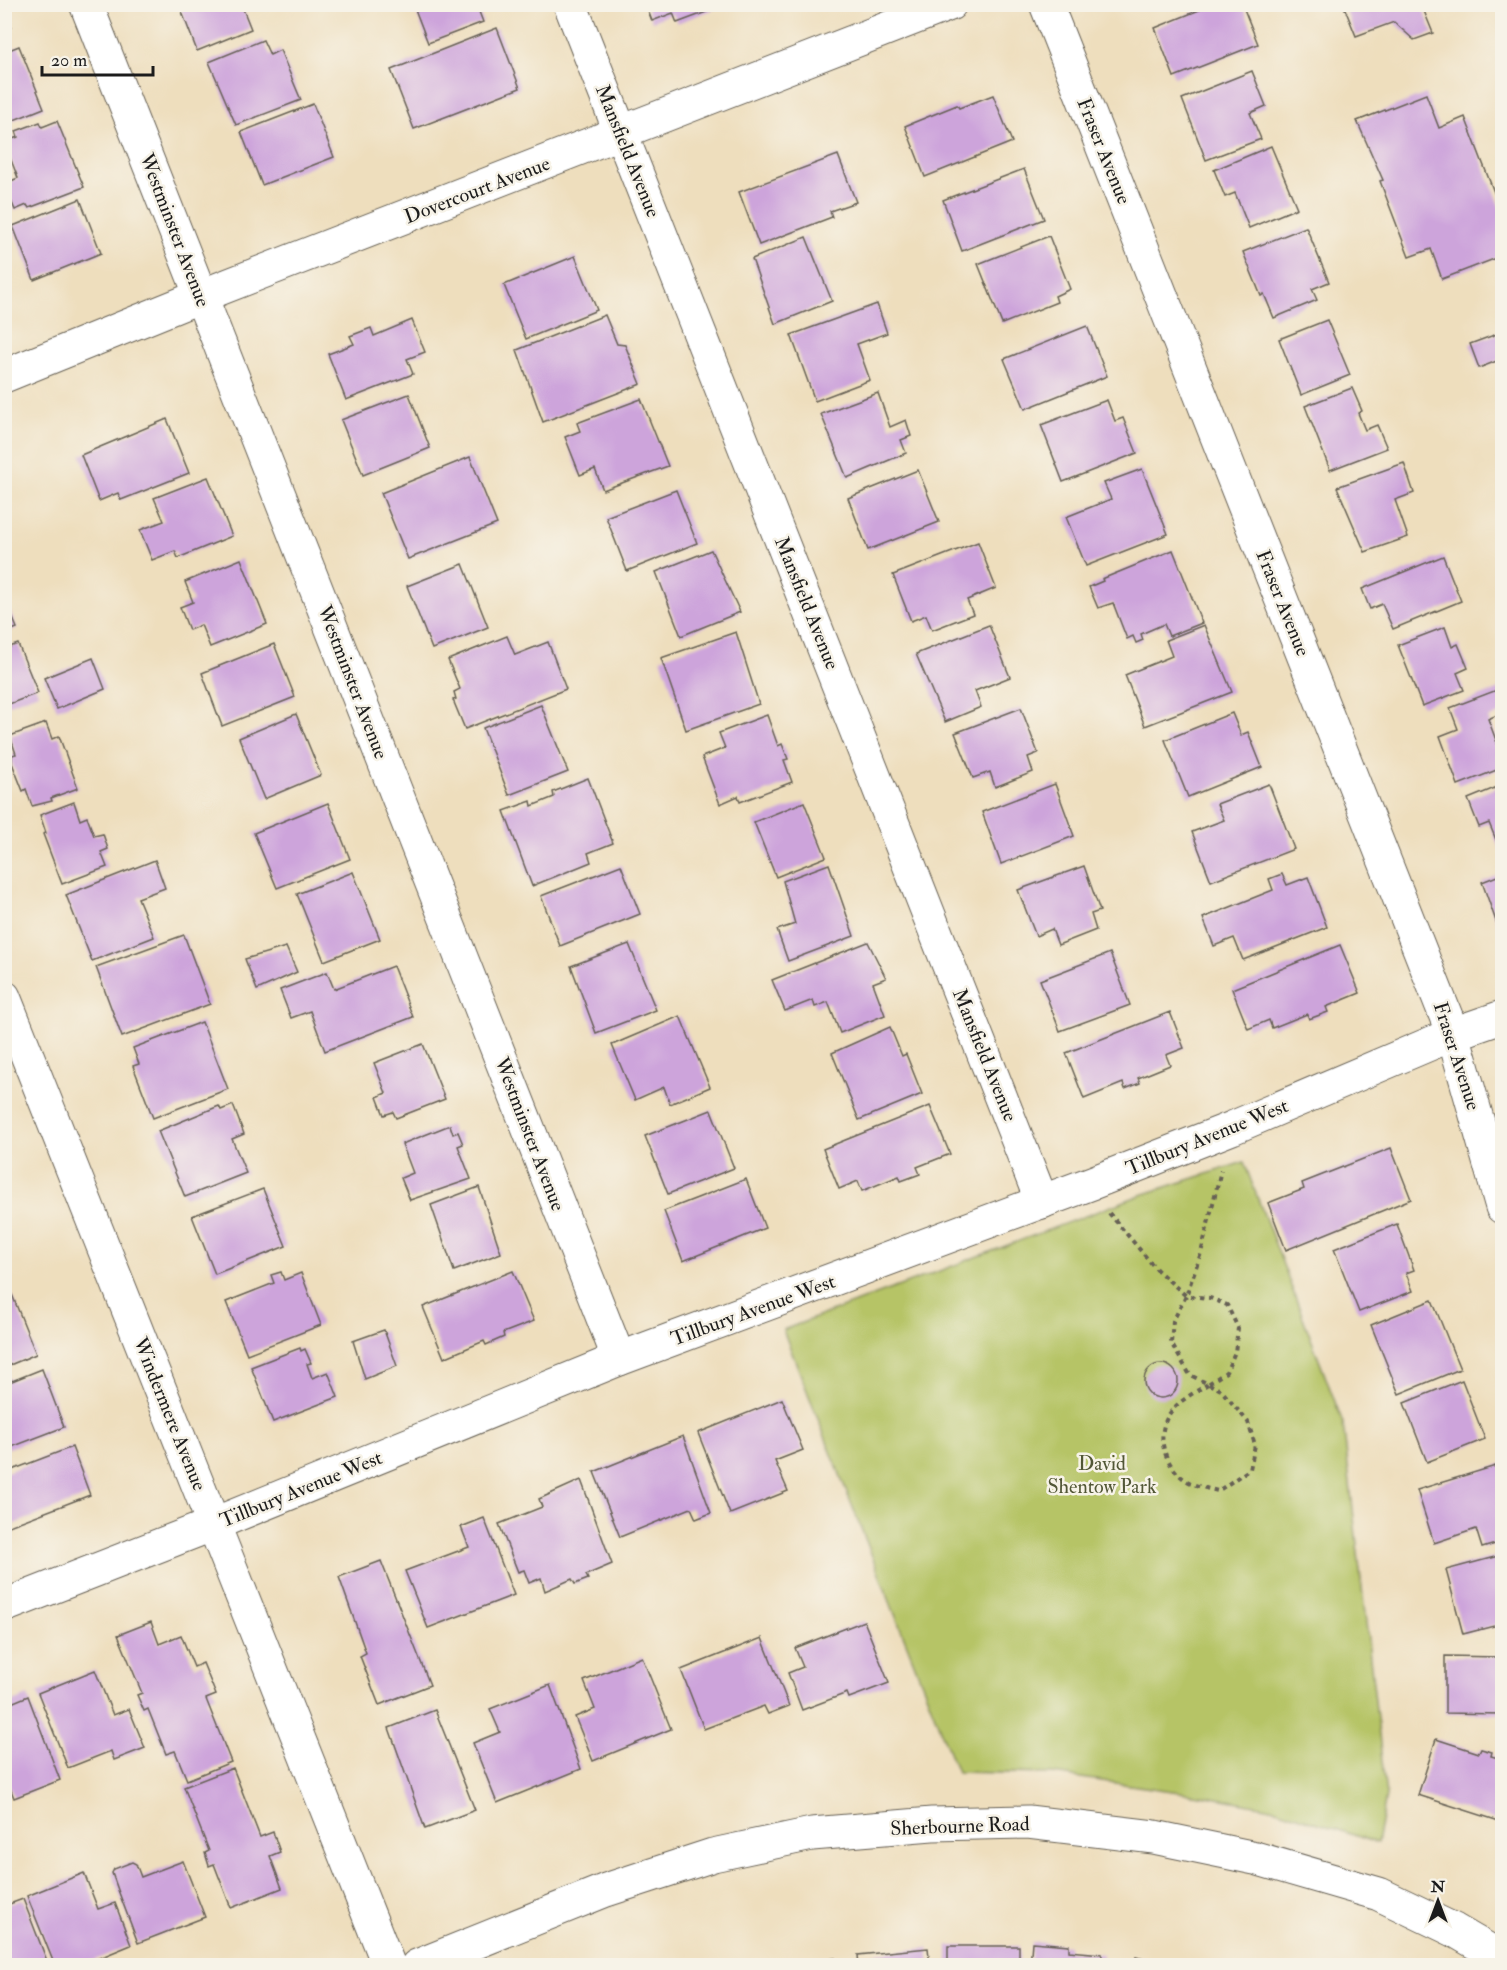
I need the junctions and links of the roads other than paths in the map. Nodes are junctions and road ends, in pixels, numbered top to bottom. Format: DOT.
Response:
graph roads {
  1 [pos="86,4"];
  2 [pos="570,4"];
  3 [pos="950,4"];
  4 [pos="1046,4"];
  5 [pos="622,134"];
  6 [pos="201,296"];
  7 [pos="4,376"];
  8 [pos="4,997"];
  9 [pos="1503,1017"];
  10 [pos="1453,1034"];
  11 [pos="1042,1202"];
  12 [pos="1503,1207"];
  13 [pos="619,1359"];
  14 [pos="214,1524"];
  15 [pos="4,1606"];
  16 [pos="1503,1958"];
  17 [pos="388,1965"];
  18 [pos="417,1965"];
  1 -- 6 [label="street, Westminster Avenue"];
  2 -- 5 [label="street, Mansfield Avenue"];
  3 -- 5 [label="street, Dovercourt Avenue"];
  4 -- 10 [label="street, Fraser Avenue"];
  5 -- 6 [label="street, Dovercourt Avenue"];
  5 -- 11 [label="street, Mansfield Avenue"];
  6 -- 7 [label="street, Dovercourt Avenue"];
  6 -- 13 [label="street, Westminster Avenue"];
  8 -- 14 [label="street, Windermere Avenue"];
  9 -- 10 [label="street, Tillbury Avenue West"];
  10 -- 11 [label="street, Tillbury Avenue West"];
  10 -- 12 [label="street, Fraser Avenue"];
  11 -- 13 [label="street, Tillbury Avenue West"];
  13 -- 14 [label="street, Tillbury Avenue West"];
  14 -- 15 [label="street, Tillbury Avenue West"];
  14 -- 17 [label="street, Windermere Avenue"];
  16 -- 18 [label="street, Sherbourne Road"];
}
